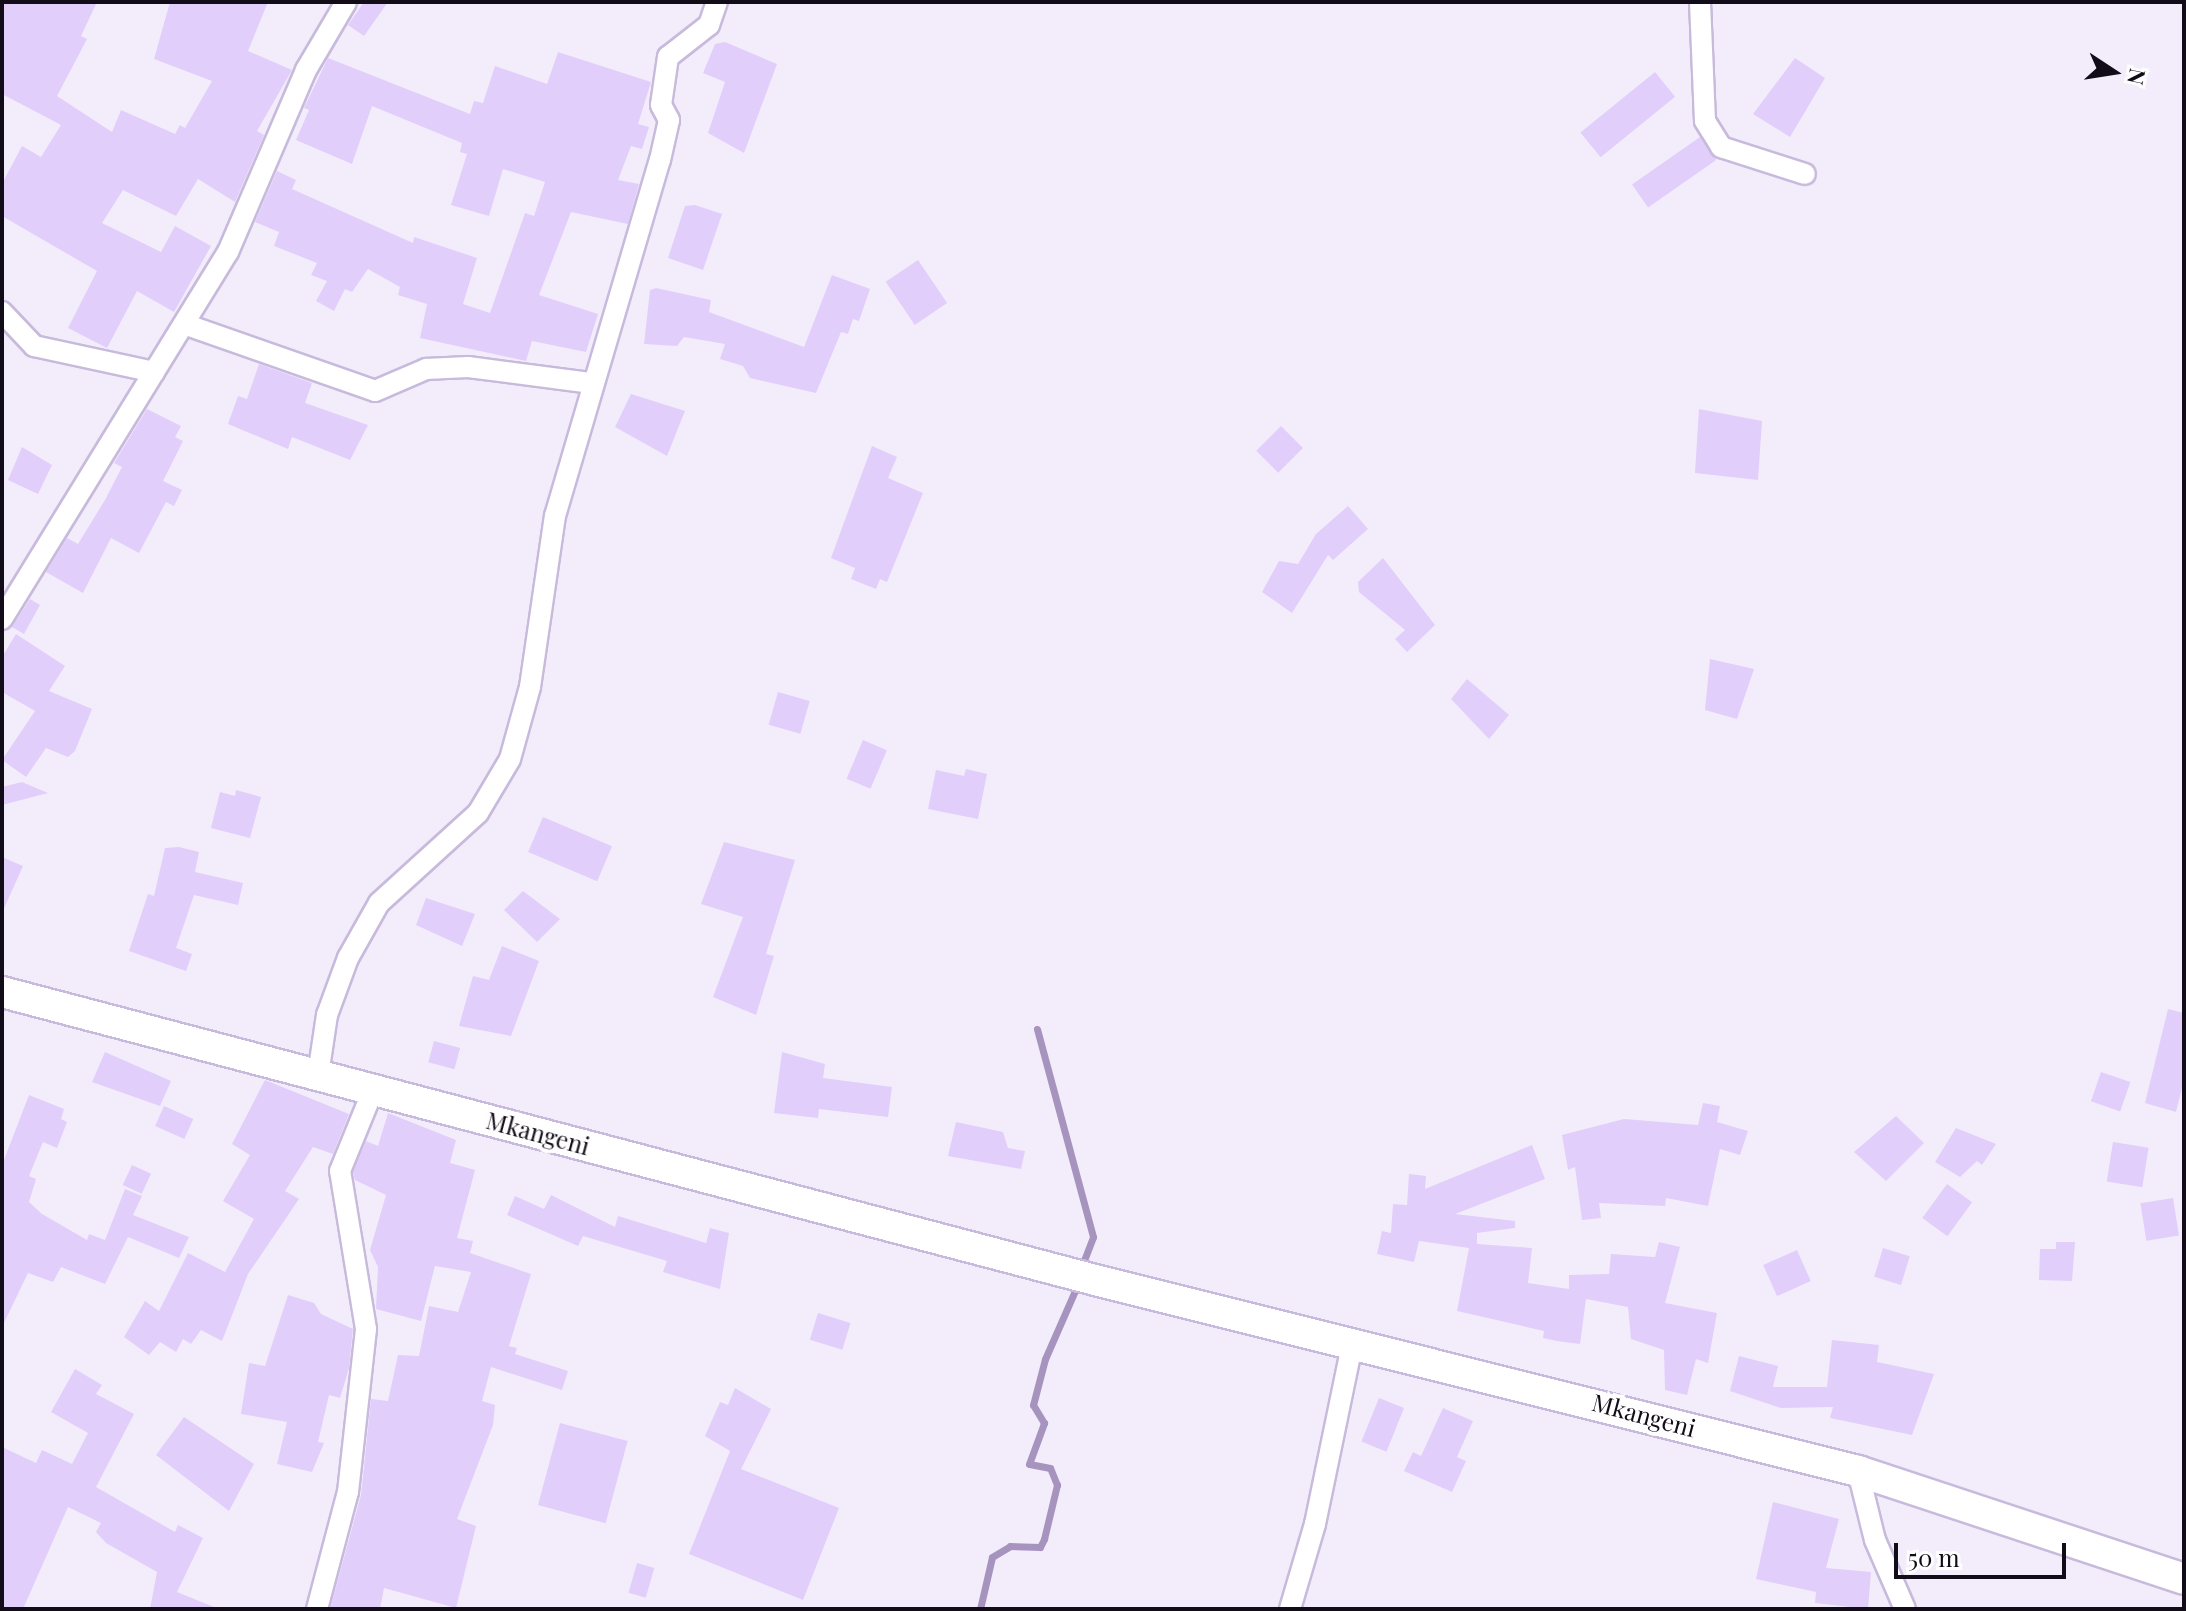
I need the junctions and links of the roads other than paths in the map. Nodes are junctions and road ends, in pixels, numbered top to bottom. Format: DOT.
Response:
graph roads {
  1 [pos="346,2"];
  2 [pos="717,2"];
  3 [pos="1700,2"];
  4 [pos="1805,174"];
  5 [pos="2,312"];
  6 [pos="184,324"];
  7 [pos="154,372"];
  8 [pos="592,383"];
  9 [pos="2,619"];
  10 [pos="2,992"];
  11 [pos="318,1075"];
  12 [pos="373,1090"];
  13 [pos="1352,1345"];
  14 [pos="1858,1471"];
  15 [pos="2184,1579"];
  16 [pos="317,1609"];
  17 [pos="1290,1609"];
  18 [pos="1905,1609"];
  1 -- 6 [label="street"];
  2 -- 8 [label="street"];
  3 -- 4 [label="street"];
  5 -- 7 [label="street"];
  6 -- 7 [label="street"];
  6 -- 8 [label="street"];
  7 -- 9 [label="street"];
  8 -- 11 [label="street"];
  10 -- 11 [label="street, Mkangeni"];
  11 -- 12 [label="street, Mkangeni"];
  12 -- 13 [label="street, Mkangeni"];
  12 -- 16 [label="street"];
  13 -- 14 [label="street, Mkangeni"];
  13 -- 17 [label="street"];
  14 -- 15 [label="street, Mkangeni"];
  14 -- 18 [label="street"];
}
